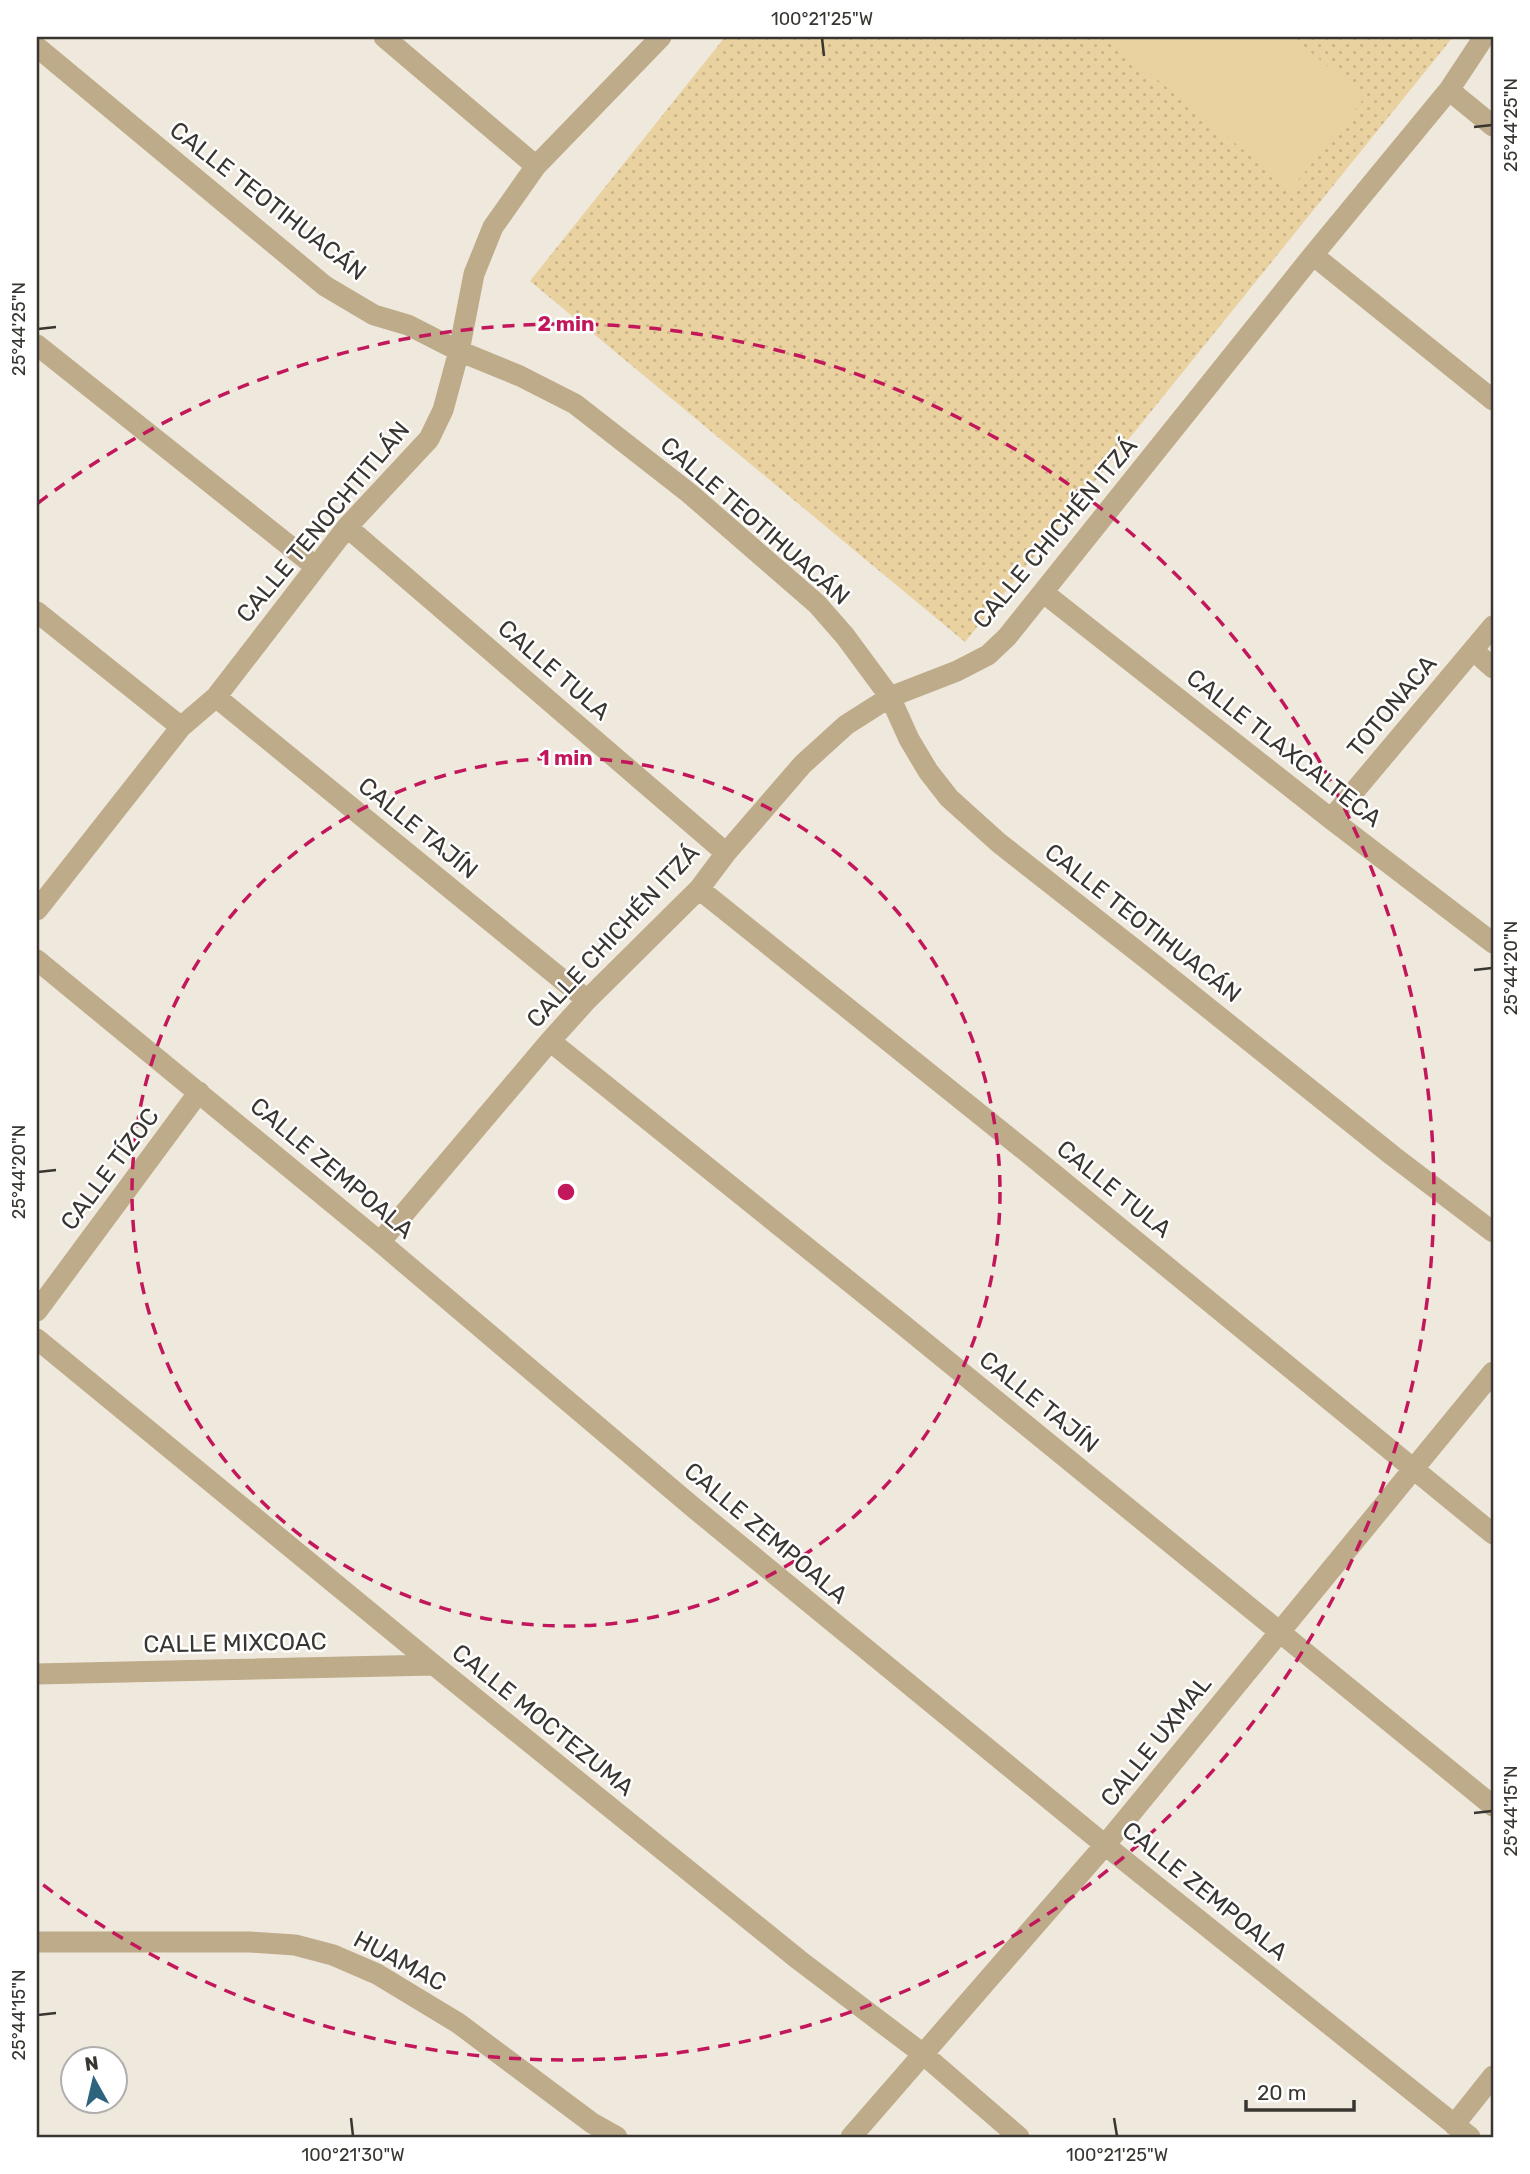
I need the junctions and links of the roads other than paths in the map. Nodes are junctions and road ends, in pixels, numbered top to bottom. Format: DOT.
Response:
graph roads {
  1 [pos="384,37"];
  2 [pos="662,37"];
  3 [pos="1484,37"];
  4 [pos="37,47"];
  5 [pos="1449,90"];
  6 [pos="1493,126"];
  7 [pos="536,166"];
  8 [pos="1313,255"];
  9 [pos="37,345"];
  10 [pos="458,351"];
  11 [pos="1493,400"];
  12 [pos="347,527"];
  13 [pos="316,567"];
  14 [pos="1044,593"];
  15 [pos="37,612"];
  16 [pos="1493,626"];
  17 [pos="1474,650"];
  18 [pos="1493,668"];
  19 [pos="216,697"];
  20 [pos="890,697"];
  21 [pos="181,727"];
  22 [pos="1331,819"];
  23 [pos="726,853"];
  24 [pos="699,889"];
  25 [pos="37,910"];
  26 [pos="1493,943"];
  27 [pos="37,960"];
  28 [pos="587,1000"];
  29 [pos="550,1041"];
  30 [pos="200,1092"];
  31 [pos="1493,1232"];
  32 [pos="380,1242"];
  33 [pos="37,1311"];
  34 [pos="37,1339"];
  35 [pos="1493,1371"];
  36 [pos="1416,1468"];
  37 [pos="1493,1534"];
  38 [pos="1280,1633"];
  39 [pos="434,1665"];
  40 [pos="37,1674"];
  41 [pos="1493,1806"];
  42 [pos="1105,1845"];
  43 [pos="37,1942"];
  44 [pos="923,2054"];
  45 [pos="1493,2076"];
  46 [pos="1462,2131"];
  47 [pos="617,2137"];
  48 [pos="851,2137"];
  49 [pos="1019,2137"];
  1 -- 7 [label="street"];
  2 -- 7 [label="street, CALLE TENOCHTITLÁN"];
  3 -- 5 [label="street, CALLE CHICHÉN ITZÁ"];
  4 -- 10 [label="street, CALLE TEOTIHUACÁN"];
  5 -- 6 [label="street"];
  5 -- 8 [label="street, CALLE CHICHÉN ITZÁ"];
  7 -- 10 [label="street, CALLE TENOCHTITLÁN"];
  8 -- 11 [label="street"];
  8 -- 14 [label="street, CALLE CHICHÉN ITZÁ"];
  9 -- 13 [label="street"];
  10 -- 12 [label="street, CALLE TENOCHTITLÁN"];
  10 -- 20 [label="street, CALLE TEOTIHUACÁN"];
  12 -- 13 [label="street, CALLE TENOCHTITLÁN"];
  12 -- 23 [label="street, CALLE TULA"];
  13 -- 19 [label="street, CALLE TENOCHTITLÁN"];
  14 -- 20 [label="street, CALLE CHICHÉN ITZÁ"];
  14 -- 22 [label="street, CALLE TLAXCALTECA"];
  15 -- 21 [label="street"];
  16 -- 17 [label="street, TOTONACA"];
  17 -- 18 [label="street"];
  17 -- 22 [label="street, TOTONACA"];
  19 -- 21 [label="street, CALLE TENOCHTITLÁN"];
  19 -- 28 [label="street, CALLE TAJÍN"];
  20 -- 23 [label="street, CALLE CHICHÉN ITZÁ"];
  20 -- 31 [label="street, CALLE TEOTIHUACÁN"];
  21 -- 25 [label="street, CALLE TENOCHTITLÁN"];
  22 -- 26 [label="street, CALLE TLAXCALTECA"];
  23 -- 24 [label="street, CALLE CHICHÉN ITZÁ"];
  24 -- 28 [label="street, CALLE CHICHÉN ITZÁ"];
  24 -- 36 [label="street, CALLE TULA"];
  27 -- 30 [label="street, CALLE ZEMPOALA"];
  28 -- 29 [label="street, CALLE CHICHÉN ITZÁ"];
  29 -- 32 [label="street, CALLE CHICHÉN ITZÁ"];
  29 -- 38 [label="street, CALLE TAJÍN"];
  30 -- 32 [label="street, CALLE ZEMPOALA"];
  30 -- 33 [label="street, CALLE TÍZOC"];
  32 -- 42 [label="street, CALLE ZEMPOALA"];
  34 -- 39 [label="street, CALLE MOCTEZUMA"];
  35 -- 36 [label="street, CALLE UXMAL"];
  36 -- 37 [label="street, CALLE TULA"];
  36 -- 38 [label="street, CALLE UXMAL"];
  38 -- 41 [label="street, CALLE TAJÍN"];
  38 -- 42 [label="street, CALLE UXMAL"];
  39 -- 40 [label="street, CALLE MIXCOAC"];
  39 -- 44 [label="street, CALLE MOCTEZUMA"];
  42 -- 44 [label="street, CALLE UXMAL"];
  42 -- 46 [label="street, CALLE ZEMPOALA"];
  43 -- 47 [label="street, HUAMAC"];
  44 -- 48 [label="street, CALLE UXMAL"];
  44 -- 49 [label="street, CALLE MOCTEZUMA"];
  45 -- 46 [label="street"];
}
